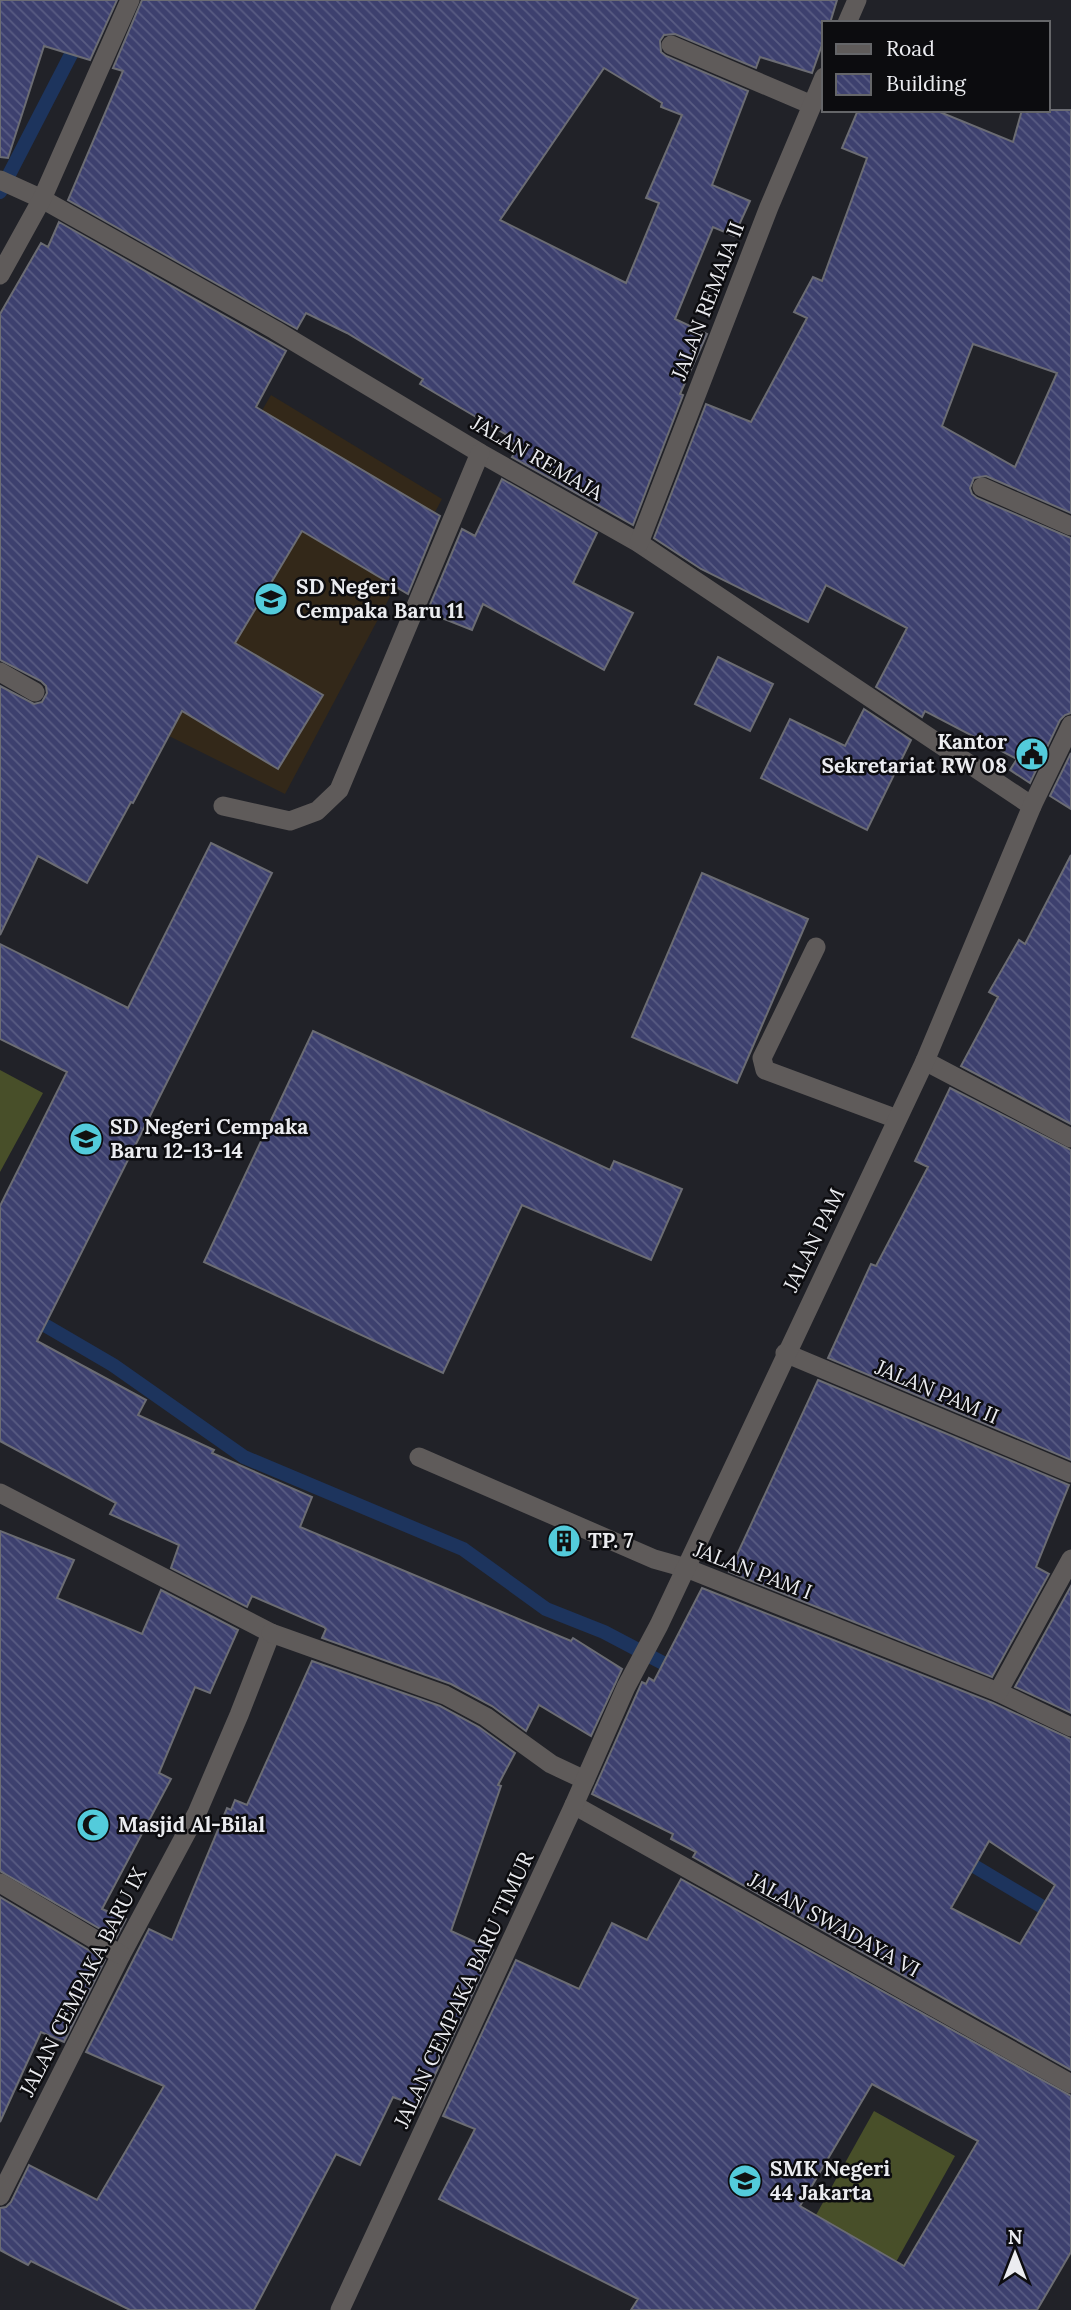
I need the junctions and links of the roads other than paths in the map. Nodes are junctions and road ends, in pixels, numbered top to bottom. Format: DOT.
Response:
graph roads {
  1 [pos="130,0"];
  2 [pos="857,0"];
  3 [pos="849,21"];
  4 [pos="671,45"];
  5 [pos="822,82"];
  6 [pos="813,105"];
  7 [pos="0,180"];
  8 [pos="42,199"];
  9 [pos="0,275"];
  10 [pos="480,453"];
  11 [pos="982,487"];
  12 [pos="1071,526"];
  13 [pos="639,543"];
  14 [pos="0,672"];
  15 [pos="35,692"];
  16 [pos="1071,725"];
  17 [pos="223,806"];
  18 [pos="1032,806"];
  19 [pos="816,947"];
  20 [pos="925,1061"];
  21 [pos="897,1119"];
  22 [pos="1071,1138"];
  23 [pos="785,1353"];
  24 [pos="419,1457"];
  25 [pos="1071,1474"];
  26 [pos="0,1493"];
  27 [pos="1071,1559"];
  28 [pos="686,1568"];
  29 [pos="271,1633"];
  30 [pos="626,1687"];
  31 [pos="998,1692"];
  32 [pos="1071,1727"];
  33 [pos="585,1780"];
  34 [pos="574,1805"];
  35 [pos="0,1883"];
  36 [pos="121,1955"];
  37 [pos="1071,2084"];
  38 [pos="0,2196"];
  39 [pos="340,2310"];
  1 -- 8 [label="street"];
  2 -- 3 [label="street"];
  4 -- 6 [label="street"];
  5 -- 6 [label="street, JALAN REMAJA II"];
  6 -- 13 [label="street, JALAN REMAJA II"];
  7 -- 8 [label="street, JALAN REMAJA"];
  8 -- 9 [label="street"];
  8 -- 10 [label="street, JALAN REMAJA"];
  10 -- 13 [label="street, JALAN REMAJA"];
  10 -- 17 [label="street"];
  11 -- 12 [label="street"];
  13 -- 18 [label="street, JALAN REMAJA"];
  14 -- 15 [label="street"];
  16 -- 18 [label="street, JALAN PAM"];
  18 -- 20 [label="street, JALAN PAM"];
  19 -- 21 [label="street"];
  20 -- 21 [label="street, JALAN PAM"];
  20 -- 22 [label="street"];
  21 -- 23 [label="street, JALAN PAM"];
  23 -- 25 [label="street, JALAN PAM II"];
  23 -- 28 [label="street, JALAN PAM"];
  24 -- 28 [label="street, JALAN PAM I"];
  26 -- 29 [label="street"];
  27 -- 31 [label="street"];
  28 -- 30 [label="street, JALAN PAM"];
  28 -- 31 [label="street, JALAN PAM I"];
  29 -- 33 [label="street"];
  29 -- 36 [label="street, JALAN CEMPAKA BARU IX"];
  30 -- 33 [label="street, JALAN CEMPAKA BARU TIMUR"];
  31 -- 32 [label="street, JALAN PAM I"];
  33 -- 34 [label="street, JALAN CEMPAKA BARU TIMUR"];
  34 -- 37 [label="street, JALAN SWADAYA VI"];
  34 -- 39 [label="street, JALAN CEMPAKA BARU TIMUR"];
  35 -- 36 [label="street"];
  36 -- 38 [label="street, JALAN CEMPAKA BARU IX"];
}
